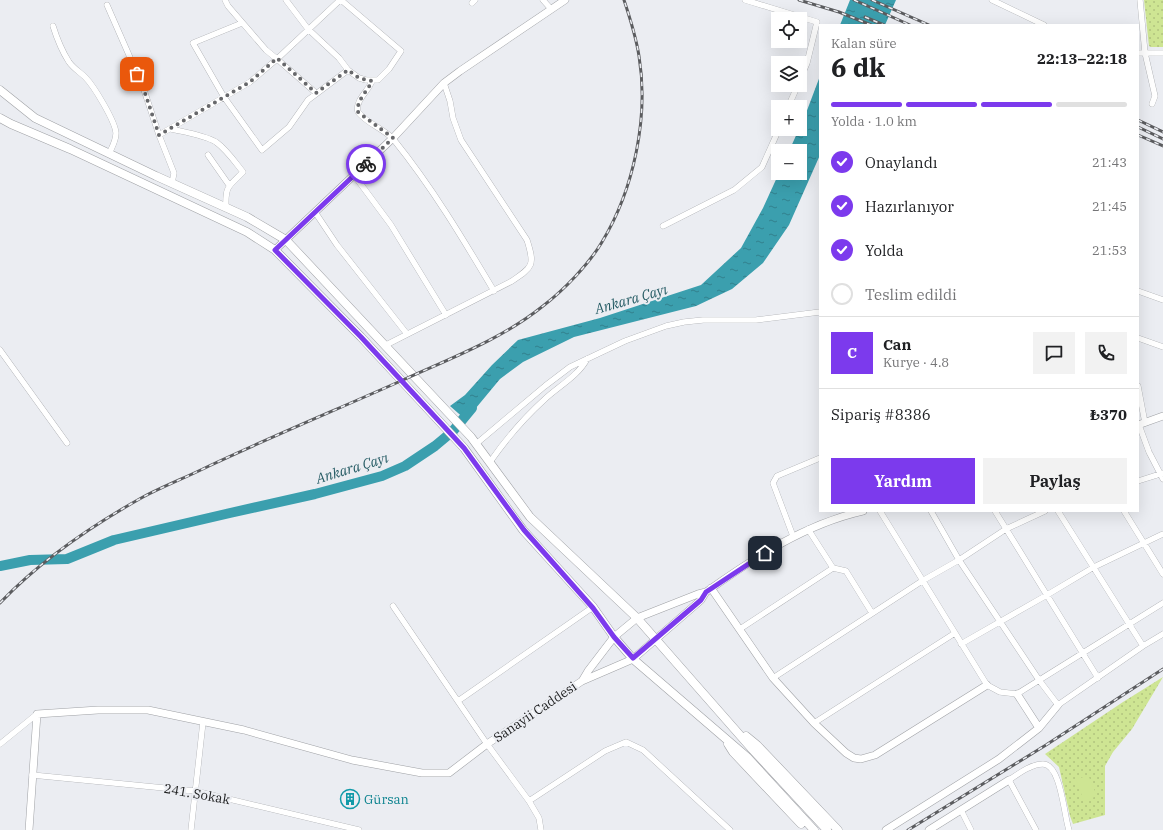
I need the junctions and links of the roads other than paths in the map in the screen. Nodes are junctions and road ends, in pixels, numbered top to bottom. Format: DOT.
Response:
graph roads {
  1 [pos="225,0"];
  2 [pos="286,0"];
  3 [pos="340,0"];
  4 [pos="543,0"];
  5 [pos="565,0"];
  6 [pos="745,0"];
  7 [pos="992,0"];
  8 [pos="1140,0"];
  9 [pos="106,5"];
  10 [pos="551,9"];
  11 [pos="242,23"];
  12 [pos="1042,24"];
  13 [pos="52,26"];
  14 [pos="308,29"];
  15 [pos="1139,53"];
  16 [pos="1145,53"];
  17 [pos="1163,53"];
  18 [pos="277,58"];
  19 [pos="807,63"];
  20 [pos="348,70"];
  21 [pos="372,81"];
  22 [pos="444,83"];
  23 [pos="0,90"];
  24 [pos="316,93"];
  25 [pos="224,97"];
  26 [pos="1152,104"];
  27 [pos="0,118"];
  28 [pos="171,129"];
  29 [pos="159,135"];
  30 [pos="776,136"];
  31 [pos="393,138"];
  32 [pos="109,154"];
  33 [pos="208,155"];
  34 [pos="354,175"];
  35 [pos="172,183"];
  36 [pos="229,185"];
  37 [pos="226,207"];
  38 [pos="315,212"];
  39 [pos="663,226"];
  40 [pos="286,240"];
  41 [pos="275,250"];
  42 [pos="494,290"];
  43 [pos="1139,291"];
  44 [pos="1163,300"];
  45 [pos="819,312"];
  46 [pos="446,315"];
  47 [pos="407,334"];
  48 [pos="1139,338"];
  49 [pos="386,345"];
  50 [pos="1163,347"];
  51 [pos="0,350"];
  52 [pos="587,359"];
  53 [pos="1139,399"];
  54 [pos="1163,416"];
  55 [pos="1141,424"];
  56 [pos="67,443"];
  57 [pos="476,444"];
  58 [pos="819,458"];
  59 [pos="490,462"];
  60 [pos="1161,473"];
  61 [pos="1163,479"];
  62 [pos="1139,480"];
  63 [pos="859,512"];
  64 [pos="881,512"];
  65 [pos="932,512"];
  66 [pos="996,512"];
  67 [pos="1043,512"];
  68 [pos="1059,512"];
  69 [pos="1125,512"];
  70 [pos="808,529"];
  71 [pos="1006,529"];
  72 [pos="1163,534"];
  73 [pos="793,536"];
  74 [pos="1144,543"];
  75 [pos="959,560"];
  76 [pos="1094,567"];
  77 [pos="833,568"];
  78 [pos="1163,574"];
  79 [pos="922,581"];
  80 [pos="708,590"];
  81 [pos="1047,595"];
  82 [pos="1163,603"];
  83 [pos="393,606"];
  84 [pos="593,608"];
  85 [pos="872,613"];
  86 [pos="637,618"];
  87 [pos="1001,622"];
  88 [pos="1129,624"];
  89 [pos="740,629"];
  90 [pos="955,634"];
  91 [pos="1163,634"];
  92 [pos="614,637"];
  93 [pos="656,640"];
  94 [pos="961,644"];
  95 [pos="1144,646"];
  96 [pos="1083,654"];
  97 [pos="633,658"];
  98 [pos="773,678"];
  99 [pos="1098,678"];
  100 [pos="1039,680"];
  101 [pos="582,681"];
  102 [pos="987,685"];
  103 [pos="1017,694"];
  104 [pos="458,701"];
  105 [pos="1058,705"];
  106 [pos="37,714"];
  107 [pos="203,722"];
  108 [pos="729,723"];
  109 [pos="814,723"];
  110 [pos="1039,728"];
  111 [pos="721,734"];
  112 [pos="0,744"];
  113 [pos="487,744"];
  114 [pos="32,775"];
  115 [pos="1009,780"];
  116 [pos="195,791"];
  117 [pos="529,801"];
  118 [pos="961,810"];
  119 [pos="829,821"];
  120 [pos="29,830"];
  121 [pos="191,830"];
  122 [pos="359,830"];
  123 [pos="541,830"];
  124 [pos="730,830"];
  125 [pos="807,830"];
  126 [pos="814,830"];
  127 [pos="827,830"];
  128 [pos="833,830"];
  129 [pos="838,830"];
  130 [pos="886,830"];
  131 [pos="929,830"];
  132 [pos="971,830"];
  133 [pos="1036,830"];
  134 [pos="1069,830"];
  1 -- 11 [label="street"];
  2 -- 14 [label="street"];
  3 -- 14 [label="street"];
  3 -- 21 [label="street"];
  4 -- 10 [label="street"];
  5 -- 10 [label="street"];
  6 -- 19 [label="street"];
  7 -- 12 [label="street"];
  8 -- 16 [label="street"];
  9 -- 29 [label="street"];
  10 -- 22 [label="street"];
  11 -- 18 [label="street"];
  11 -- 25 [label="street"];
  13 -- 32 [label="street"];
  14 -- 18 [label="street"];
  14 -- 20 [label="street"];
  15 -- 16 [label="street"];
  16 -- 17 [label="street"];
  16 -- 26 [label="street"];
  18 -- 24 [label="street"];
  18 -- 25 [label="street"];
  20 -- 21 [label="street"];
  20 -- 24 [label="street"];
  21 -- 31 [label="street"];
  22 -- 31 [label="street"];
  22 -- 42 [label="street"];
  23 -- 32 [label="main road"];
  24 -- 25 [label="street"];
  25 -- 28 [label="street"];
  27 -- 41 [label="main road"];
  28 -- 29 [label="street"];
  28 -- 36 [label="street"];
  29 -- 35 [label="street"];
  30 -- 39 [label="street"];
  31 -- 34 [label="street"];
  31 -- 42 [label="street"];
  32 -- 35 [label="main road"];
  33 -- 36 [label="street"];
  34 -- 38 [label="street"];
  34 -- 46 [label="street"];
  35 -- 37 [label="main road"];
  36 -- 37 [label="street"];
  37 -- 40 [label="main road"];
  38 -- 40 [label="street"];
  38 -- 47 [label="street"];
  40 -- 41 [label="street"];
  40 -- 49 [label="main road"];
  41 -- 84 [label="main road"];
  42 -- 46 [label="street"];
  43 -- 44 [label="street"];
  45 -- 52 [label="street"];
  46 -- 47 [label="street"];
  47 -- 49 [label="street"];
  48 -- 50 [label="street"];
  49 -- 57 [label="main road"];
  51 -- 56 [label="street"];
  52 -- 57 [label="street"];
  52 -- 59 [label="street"];
  53 -- 55 [label="street"];
  54 -- 55 [label="street"];
  55 -- 60 [label="street"];
  57 -- 59 [label="main road"];
  58 -- 73 [label="street"];
  59 -- 86 [label="main road"];
  60 -- 61 [label="street"];
  60 -- 62 [label="street"];
  63 -- 70 [label="street"];
  64 -- 79 [label="street"];
  65 -- 75 [label="street"];
  66 -- 71 [label="street"];
  67 -- 71 [label="street"];
  68 -- 76 [label="street"];
  69 -- 74 [label="street"];
  70 -- 73 [label="street"];
  70 -- 77 [label="street"];
  71 -- 75 [label="street"];
  71 -- 81 [label="street"];
  72 -- 74 [label="street"];
  73 -- 80 [label="street"];
  74 -- 76 [label="street"];
  74 -- 78 [label="street"];
  75 -- 79 [label="street"];
  75 -- 87 [label="street"];
  76 -- 81 [label="street"];
  76 -- 88 [label="street"];
  77 -- 85 [label="street"];
  77 -- 89 [label="street"];
  79 -- 85 [label="street"];
  79 -- 90 [label="street"];
  80 -- 86 [label="street"];
  80 -- 89 [label="street"];
  80 -- 93 [label="street"];
  81 -- 87 [label="street"];
  81 -- 96 [label="street"];
  82 -- 88 [label="street"];
  83 -- 104 [label="street"];
  84 -- 92 [label="main road"];
  84 -- 104 [label="street"];
  85 -- 98 [label="street"];
  86 -- 92 [label="street, Sanayii Caddesi"];
  86 -- 93 [label="main road"];
  87 -- 94 [label="street"];
  87 -- 100 [label="street"];
  88 -- 95 [label="street"];
  88 -- 96 [label="street"];
  89 -- 98 [label="street"];
  90 -- 94 [label="street"];
  90 -- 109 [label="street"];
  91 -- 95 [label="street"];
  92 -- 97 [label="main road"];
  92 -- 101 [label="street, Sanayii Caddesi"];
  93 -- 97 [label="street, Sanayii Caddesi"];
  93 -- 108 [label="main road"];
  94 -- 102 [label="street"];
  95 -- 99 [label="street"];
  96 -- 99 [label="street"];
  96 -- 100 [label="street"];
  97 -- 101 [label="street, Sanayii Caddesi"];
  97 -- 111 [label="main road"];
  98 -- 109 [label="street"];
  99 -- 105 [label="street"];
  100 -- 103 [label="street"];
  100 -- 105 [label="street"];
  101 -- 113 [label="street, Sanayii Caddesi"];
  102 -- 103 [label="street"];
  102 -- 109 [label="street"];
  103 -- 110 [label="street"];
  104 -- 113 [label="street"];
  105 -- 110 [label="street"];
  106 -- 107 [label="street, Sanayii Caddesi"];
  106 -- 112 [label="street"];
  106 -- 114 [label="street"];
  107 -- 113 [label="street, Sanayii Caddesi"];
  107 -- 116 [label="street"];
  108 -- 119 [label="main road"];
  108 -- 127 [label="main road"];
  110 -- 130 [label="street"];
  111 -- 125 [label="main road"];
  111 -- 126 [label="main road"];
  113 -- 117 [label="street"];
  114 -- 116 [label="street, 241. Sokak"];
  114 -- 120 [label="street"];
  115 -- 118 [label="street"];
  115 -- 133 [label="street"];
  115 -- 134 [label="street"];
  116 -- 121 [label="street"];
  116 -- 122 [label="street, 241. Sokak"];
  117 -- 123 [label="street"];
  117 -- 124 [label="street"];
  118 -- 131 [label="street"];
  118 -- 132 [label="street"];
  119 -- 128 [label="main road"];
  119 -- 129 [label="main road"];
}
